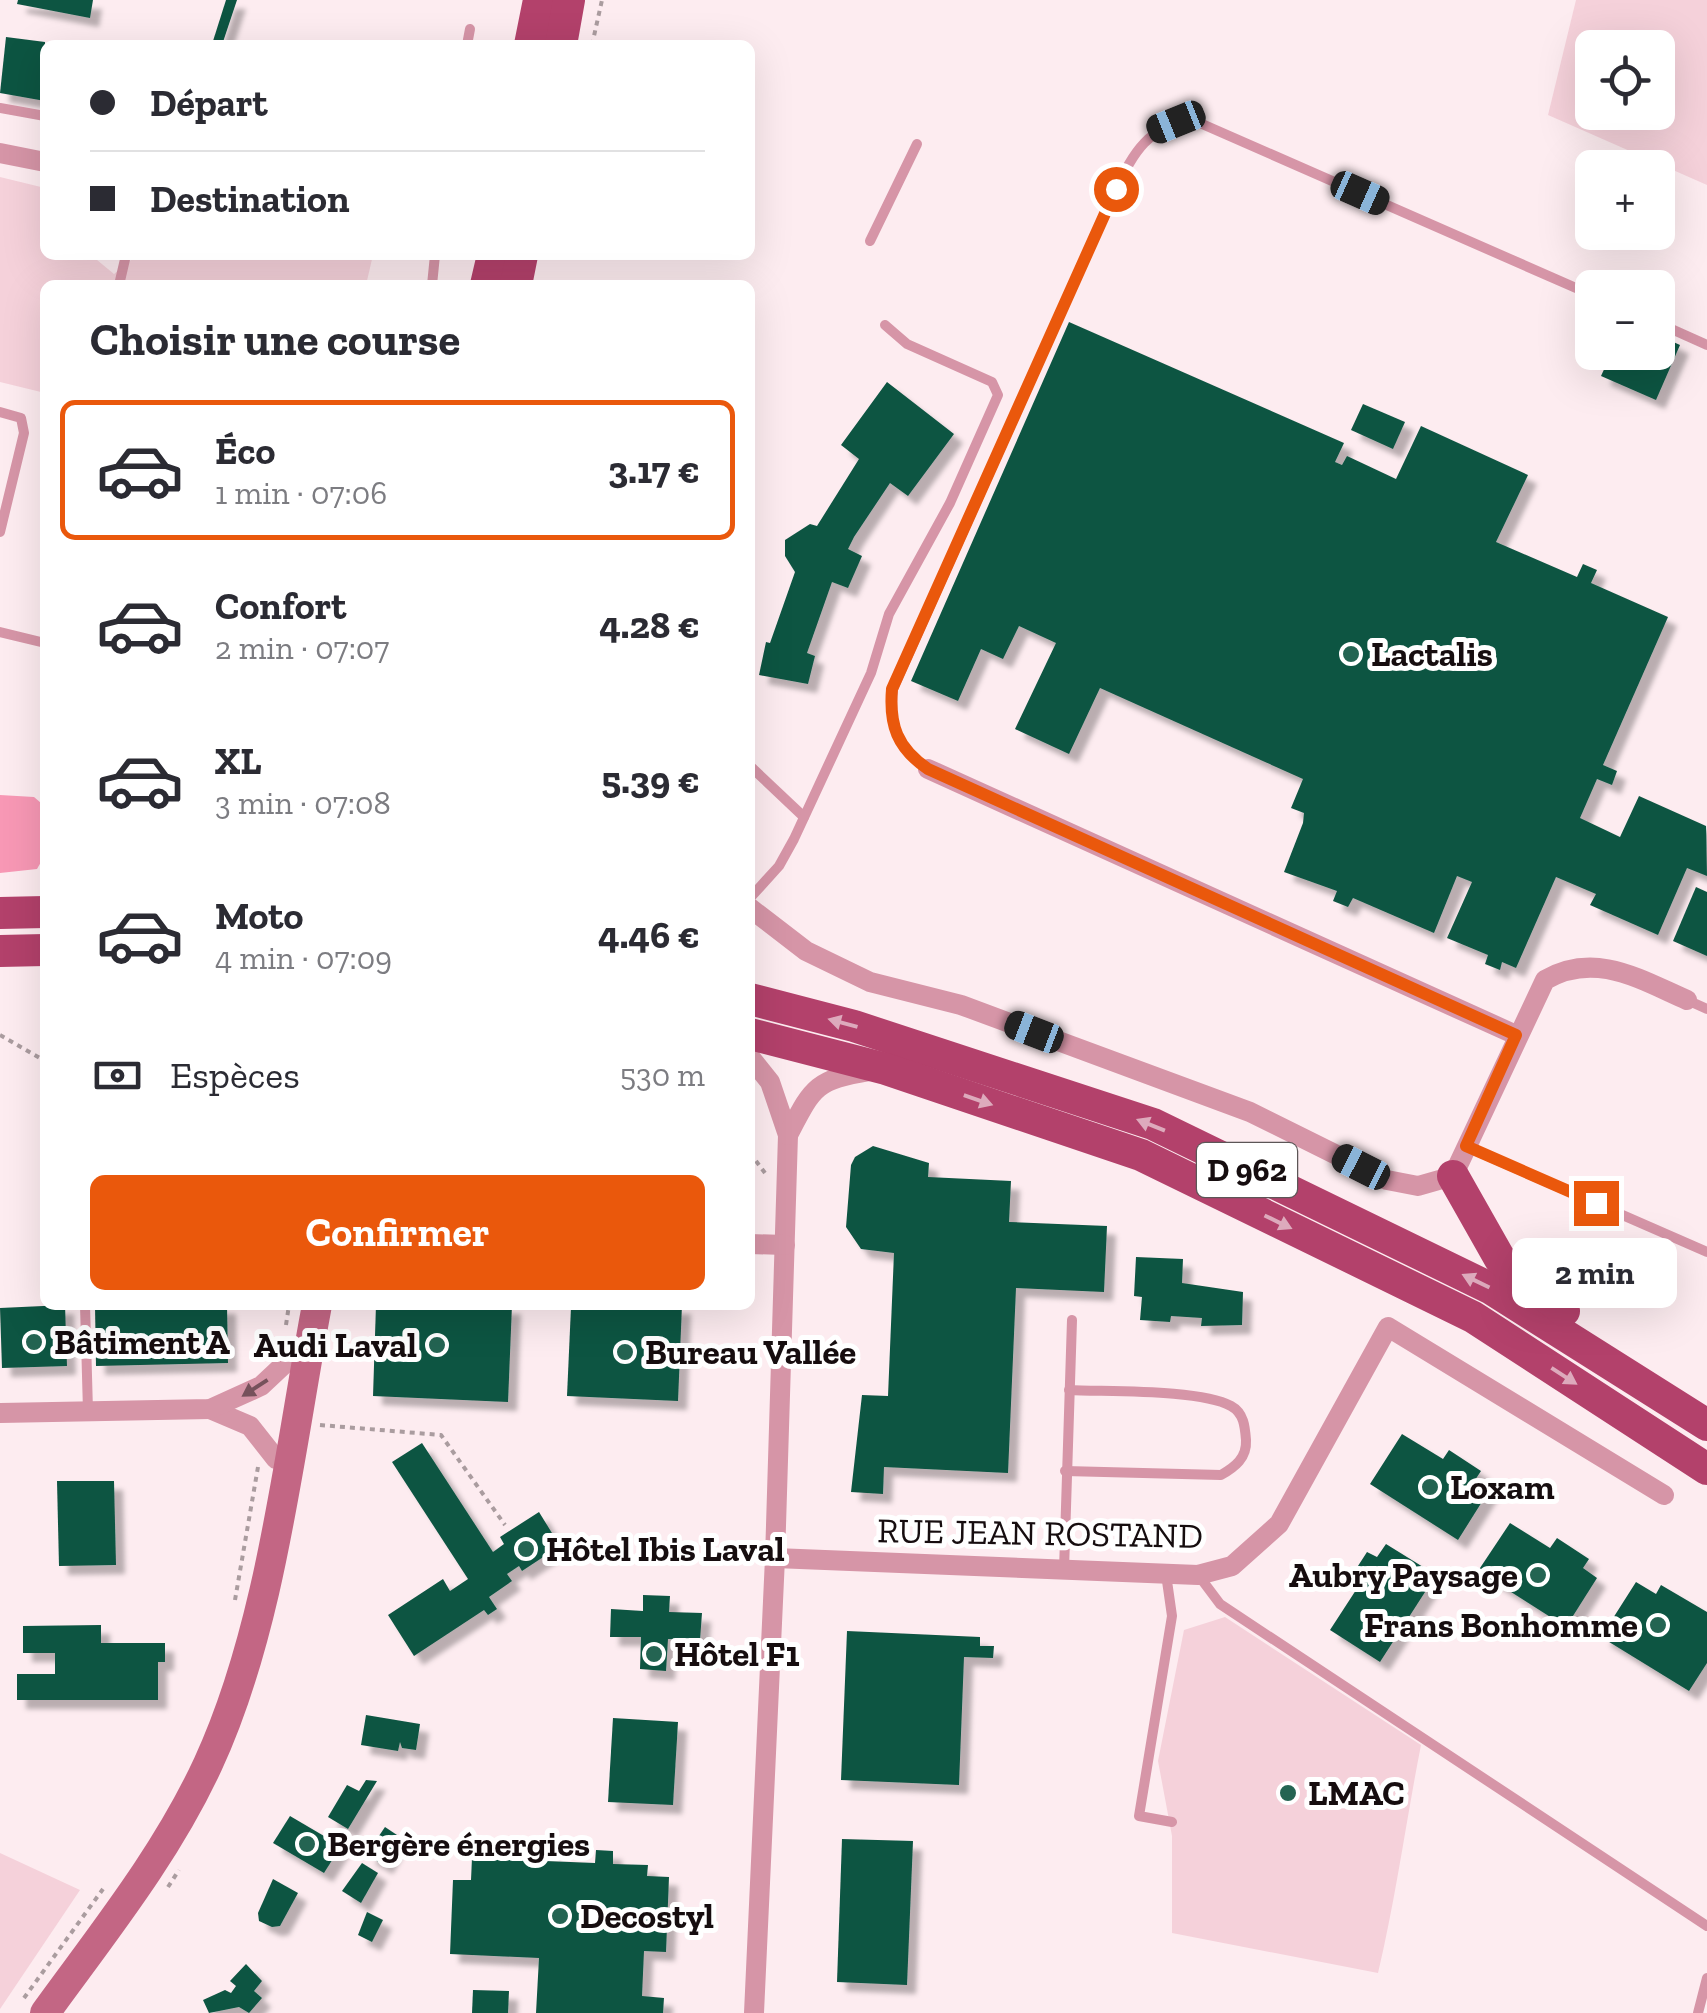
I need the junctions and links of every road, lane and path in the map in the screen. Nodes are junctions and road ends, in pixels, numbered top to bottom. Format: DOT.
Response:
graph roads {
  1 [pos="539,0"];
  2 [pos="569,0"];
  3 [pos="602,0"];
  4 [pos="470,29"];
  5 [pos="468,40"];
  6 [pos="531,40"];
  7 [pos="562,40"];
  8 [pos="593,40"];
  9 [pos="0,108"];
  10 [pos="40,115"];
  11 [pos="917,144"];
  12 [pos="0,153"];
  13 [pos="40,161"];
  14 [pos="870,240"];
  15 [pos="1575,288"];
  16 [pos="885,325"];
  17 [pos="1675,331"];
  18 [pos="1707,345"];
  19 [pos="0,412"];
  20 [pos="0,532"];
  21 [pos="0,632"];
  22 [pos="40,642"];
  23 [pos="928,769"];
  24 [pos="755,771"];
  25 [pos="804,817"];
  26 [pos="755,893"];
  27 [pos="40,912"];
  28 [pos="755,912"];
  29 [pos="0,913"];
  30 [pos="40,950"];
  31 [pos="0,952"];
  32 [pos="755,1000"];
  33 [pos="1697,1005"];
  34 [pos="0,1034"];
  35 [pos="755,1035"];
  36 [pos="1516,1035"];
  37 [pos="40,1058"];
  38 [pos="755,1063"];
  39 [pos="886,1069"];
  40 [pos="788,1134"];
  41 [pos="755,1160"];
  42 [pos="1460,1161"];
  43 [pos="767,1176"];
  44 [pos="755,1244"];
  45 [pos="785,1245"];
  46 [pos="1707,1252"];
  47 [pos="84,1310"];
  48 [pos="289,1310"];
  49 [pos="300,1310"];
  50 [pos="317,1310"];
  51 [pos="1072,1320"];
  52 [pos="289,1347"];
  53 [pos="1069,1390"];
  54 [pos="210,1408"];
  55 [pos="88,1412"];
  56 [pos="0,1413"];
  57 [pos="1707,1422"];
  58 [pos="310,1425"];
  59 [pos="267,1461"];
  60 [pos="1707,1469"];
  61 [pos="1065,1471"];
  62 [pos="1664,1494"];
  63 [pos="505,1526"];
  64 [pos="775,1558"];
  65 [pos="1064,1570"];
  66 [pos="1166,1574"];
  67 [pos="1198,1575"];
  68 [pos="234,1614"];
  69 [pos="240,1674"];
  70 [pos="1172,1822"];
  71 [pos="110,1881"];
  72 [pos="1707,1926"];
  73 [pos="1707,1978"];
  74 [pos="33,2008"];
  75 [pos="754,2013"];
  76 [pos="1698,2013"];
  1 -- 6 [label="main road"];
  2 -- 7 [label="main road"];
  3 -- 8 [label="path"];
  4 -- 5 [label="lane"];
  9 -- 10 [label="lane"];
  11 -- 14 [label="lane"];
  12 -- 13 [label="street"];
  15 -- 23 [label="lane"];
  16 -- 25 [label="lane"];
  17 -- 18 [label="lane"];
  19 -- 20 [label="lane"];
  21 -- 22 [label="lane"];
  23 -- 36 [label="street"];
  24 -- 25 [label="lane"];
  25 -- 26 [label="lane"];
  27 -- 29 [label="main road"];
  28 -- 42 [label="street"];
  30 -- 31 [label="main road"];
  57 -- 32 [label="main road, D 962, one-way"];
  33 -- 36 [label="street"];
  34 -- 37 [label="path"];
  35 -- 39 [label="main road, D 962"];
  36 -- 42 [label="street"];
  38 -- 40 [label="street"];
  39 -- 40 [label="street"];
  39 -- 60 [label="main road, D 962, one-way"];
  40 -- 45 [label="street"];
  41 -- 43 [label="path"];
  42 -- 46 [label="lane"];
  42 -- 57 [label="main road"];
  44 -- 45 [label="street"];
  45 -- 64 [label="street"];
  47 -- 55 [label="lane"];
  48 -- 52 [label="path"];
  49 -- 52 [label="main road"];
  50 -- 69 [label="main road"];
  51 -- 53 [label="lane"];
  52 -- 54 [label="street, one-way"];
  52 -- 59 [label="main road"];
  53 -- 61 [label="lane"];
  53 -- 61 [label="lane"];
  54 -- 55 [label="street"];
  54 -- 59 [label="street"];
  55 -- 56 [label="street"];
  58 -- 63 [label="path"];
  59 -- 68 [label="path"];
  59 -- 69 [label="main road"];
  61 -- 65 [label="lane"];
  62 -- 67 [label="street, RUE JEAN ROSTAND"];
  64 -- 65 [label="street, RUE JEAN ROSTAND"];
  64 -- 75 [label="street"];
  65 -- 66 [label="street, RUE JEAN ROSTAND"];
  66 -- 67 [label="street, RUE JEAN ROSTAND"];
  66 -- 70 [label="lane"];
  67 -- 72 [label="lane"];
  69 -- 74 [label="main road"];
  71 -- 74 [label="path"];
  73 -- 76 [label="lane"];
}
